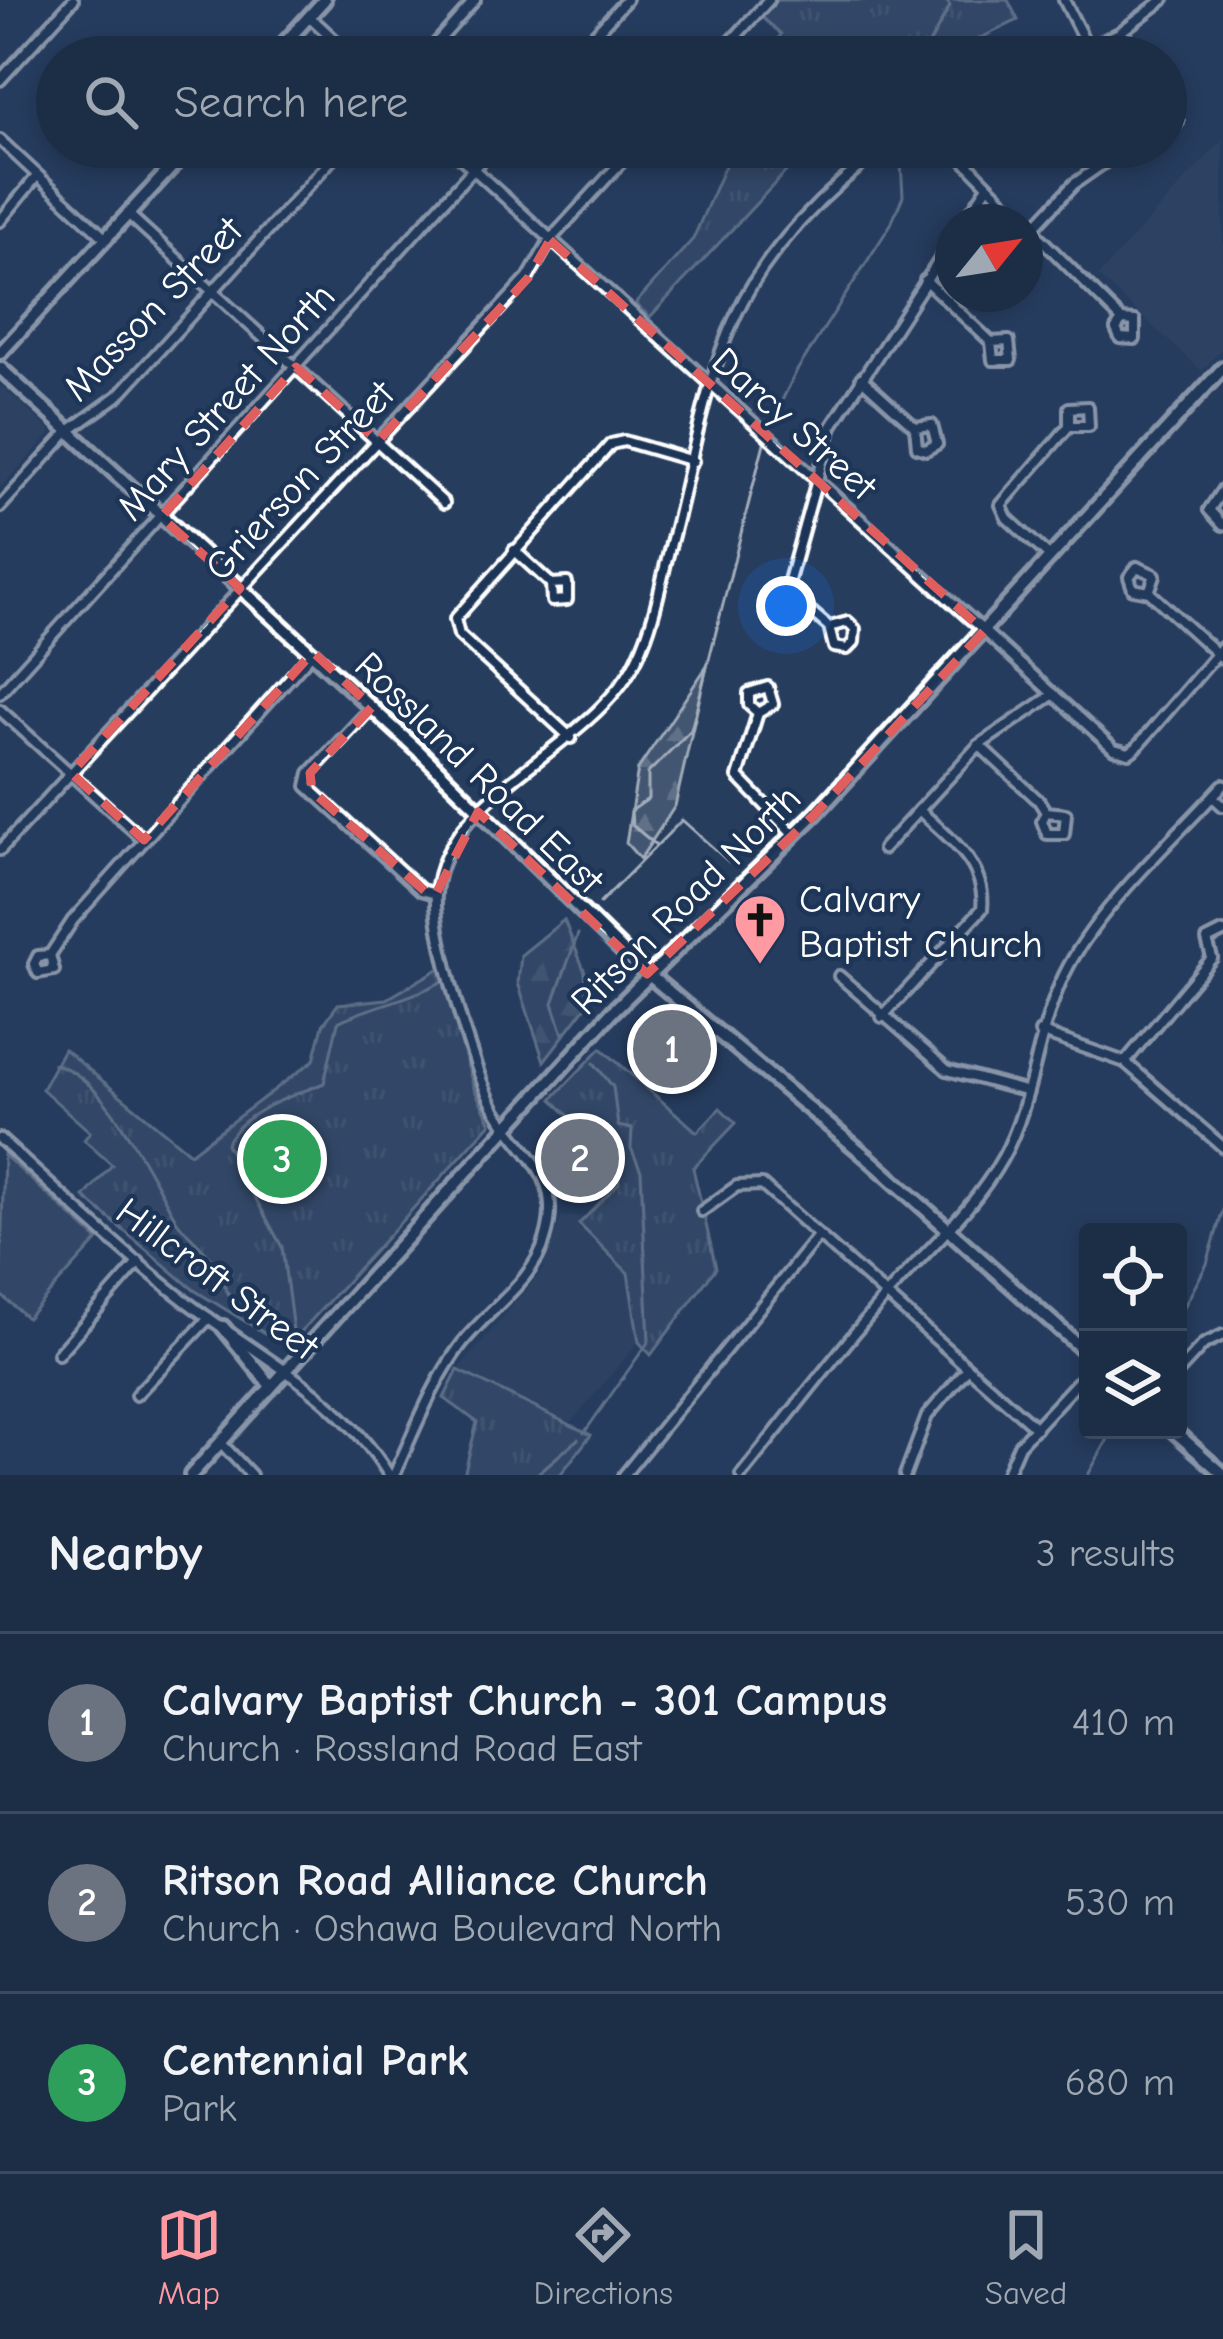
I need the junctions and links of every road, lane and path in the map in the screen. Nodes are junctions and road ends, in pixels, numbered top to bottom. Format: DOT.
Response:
graph roads {
  1 [pos="73,0"];
  2 [pos="324,0"];
  3 [pos="475,0"];
  4 [pos="626,0"];
  5 [pos="769,0"];
  6 [pos="1064,0"];
  7 [pos="1163,0"];
  8 [pos="309,16"];
  9 [pos="40,36"];
  10 [pos="291,36"];
  11 [pos="330,36"];
  12 [pos="443,36"];
  13 [pos="593,36"];
  14 [pos="736,36"];
  15 [pos="1082,36"];
  16 [pos="1111,36"];
  17 [pos="36,41"];
  18 [pos="0,80"];
  19 [pos="0,140"];
  20 [pos="171,168"];
  21 [pos="325,168"];
  22 [pos="616,168"];
  23 [pos="858,168"];
  24 [pos="968,168"];
  25 [pos="1098,168"];
  26 [pos="472,169"];
  27 [pos="38,176"];
  28 [pos="986,189"];
  29 [pos="976,204"];
  30 [pos="1003,204"];
  31 [pos="1043,211"];
  32 [pos="129,214"];
  33 [pos="0,221"];
  34 [pos="106,239"];
  35 [pos="550,240"];
  36 [pos="1043,240"];
  37 [pos="935,265"];
  38 [pos="925,280"];
  39 [pos="213,293"];
  40 [pos="1122,320"];
  41 [pos="991,342"];
  42 [pos="0,353"];
  43 [pos="0,368"];
  44 [pos="296,368"];
  45 [pos="1223,368"];
  46 [pos="861,378"];
  47 [pos="712,388"];
  48 [pos="1069,426"];
  49 [pos="915,428"];
  50 [pos="69,431"];
  51 [pos="378,441"];
  52 [pos="693,461"];
  53 [pos="815,483"];
  54 [pos="1223,489"];
  55 [pos="444,503"];
  56 [pos="0,507"];
  57 [pos="161,517"];
  58 [pos="1223,525"];
  59 [pos="514,550"];
  60 [pos="1050,557"];
  61 [pos="550,584"];
  62 [pos="240,588"];
  63 [pos="1149,592"];
  64 [pos="830,626"];
  65 [pos="984,631"];
  66 [pos="312,653"];
  67 [pos="1221,653"];
  68 [pos="0,693"];
  69 [pos="1054,694"];
  70 [pos="372,707"];
  71 [pos="0,710"];
  72 [pos="758,713"];
  73 [pos="571,738"];
  74 [pos="979,745"];
  75 [pos="70,773"];
  76 [pos="1223,785"];
  77 [pos="1213,796"];
  78 [pos="1223,806"];
  79 [pos="919,810"];
  80 [pos="1046,812"];
  81 [pos="480,813"];
  82 [pos="794,835"];
  83 [pos="144,840"];
  84 [pos="883,849"];
  85 [pos="0,850"];
  86 [pos="436,894"];
  87 [pos="1223,932"];
  88 [pos="50,955"];
  89 [pos="1212,958"];
  90 [pos="1223,961"];
  91 [pos="647,974"];
  92 [pos="839,976"];
  93 [pos="882,1017"];
  94 [pos="1040,1032"];
  95 [pos="1126,1062"];
  96 [pos="1028,1092"];
  97 [pos="508,1125"];
  98 [pos="0,1138"];
  99 [pos="1223,1147"];
  100 [pos="702,1211"];
  101 [pos="949,1230"];
  102 [pos="818,1235"];
  103 [pos="139,1262"];
  104 [pos="887,1294"];
  105 [pos="209,1318"];
  106 [pos="223,1327"];
  107 [pos="1223,1335"];
  108 [pos="1079,1346"];
  109 [pos="58,1354"];
  110 [pos="1187,1362"];
  111 [pos="287,1368"];
  112 [pos="968,1368"];
  113 [pos="1079,1381"];
  114 [pos="271,1386"];
  115 [pos="136,1395"];
  116 [pos="1036,1428"];
  117 [pos="1183,1439"];
  118 [pos="220,1442"];
  119 [pos="743,1474"];
  120 [pos="1223,1474"];
  121 [pos="191,1475"];
  122 [pos="251,1475"];
  123 [pos="392,1475"];
  124 [pos="624,1475"];
  125 [pos="904,1475"];
  126 [pos="1006,1475"];
  1 -- 9 [label="street"];
  2 -- 8 [label="main road"];
  3 -- 12 [label="street"];
  4 -- 13 [label="street"];
  5 -- 14 [label="street"];
  6 -- 15 [label="street"];
  7 -- 16 [label="street"];
  8 -- 10 [label="main road"];
  8 -- 11 [label="street"];
  17 -- 18 [label="street"];
  19 -- 27 [label="street"];
  20 -- 32 [label="main road"];
  21 -- 39 [label="street, Masson Street"];
  22 -- 35 [label="street, Grierson Street"];
  23 -- 47 [label="street"];
  24 -- 28 [label="street"];
  25 -- 31 [label="street"];
  26 -- 35 [label="street, Darcy Street"];
  26 -- 44 [label="street, Mary Street North"];
  27 -- 33 [label="street"];
  27 -- 34 [label="street"];
  28 -- 29 [label="street"];
  28 -- 30 [label="street"];
  32 -- 34 [label="main road"];
  32 -- 39 [label="street"];
  34 -- 42 [label="main road"];
  35 -- 47 [label="street, Darcy Street"];
  35 -- 51 [label="street, Grierson Street"];
  36 -- 40 [label="street"];
  37 -- 38 [label="street"];
  38 -- 41 [label="street"];
  38 -- 46 [label="street"];
  39 -- 44 [label="street"];
  39 -- 50 [label="street, Masson Street"];
  43 -- 50 [label="main road, Rossland Road East"];
  44 -- 51 [label="street"];
  44 -- 57 [label="street, Mary Street North"];
  45 -- 60 [label="main road, Ritson Road North"];
  46 -- 49 [label="street"];
  46 -- 53 [label="street"];
  47 -- 52 [label="street"];
  47 -- 53 [label="street, Darcy Street"];
  48 -- 60 [label="street"];
  50 -- 56 [label="street, Masson Street"];
  50 -- 57 [label="main road, Rossland Road East"];
  51 -- 55 [label="street"];
  51 -- 62 [label="street, Grierson Street"];
  52 -- 59 [label="street"];
  52 -- 73 [label="street"];
  53 -- 64 [label="street"];
  53 -- 65 [label="street, Darcy Street"];
  54 -- 58 [label="street"];
  57 -- 62 [label="main road, Rossland Road East"];
  57 -- 68 [label="street, Mary Street North"];
  59 -- 61 [label="street"];
  59 -- 73 [label="street"];
  60 -- 65 [label="main road, Ritson Road North"];
  62 -- 66 [label="main road, Rossland Road East"];
  62 -- 75 [label="street, Grierson Street"];
  63 -- 67 [label="street"];
  65 -- 69 [label="street, Darcy Street"];
  65 -- 82 [label="main road, Ritson Road North"];
  66 -- 70 [label="main road, Rossland Road East"];
  66 -- 83 [label="street"];
  67 -- 69 [label="street, Darcy Street"];
  69 -- 74 [label="street"];
  70 -- 81 [label="main road, Rossland Road East"];
  70 -- 86 [label="street"];
  71 -- 75 [label="street"];
  72 -- 82 [label="street"];
  73 -- 81 [label="street"];
  74 -- 79 [label="street"];
  74 -- 80 [label="street"];
  75 -- 83 [label="street"];
  75 -- 85 [label="street, Grierson Street"];
  76 -- 77 [label="street"];
  77 -- 78 [label="street"];
  77 -- 94 [label="street"];
  79 -- 84 [label="street"];
  79 -- 93 [label="street"];
  81 -- 86 [label="street"];
  81 -- 91 [label="main road, Rossland Road East"];
  82 -- 91 [label="main road, Ritson Road North"];
  83 -- 88 [label="street"];
  86 -- 97 [label="street"];
  87 -- 89 [label="street"];
  89 -- 90 [label="street"];
  89 -- 95 [label="street"];
  91 -- 97 [label="main road, Ritson Road North"];
  91 -- 101 [label="main road, Rossland Road East"];
  92 -- 93 [label="street"];
  93 -- 96 [label="street"];
  94 -- 95 [label="street"];
  94 -- 96 [label="street"];
  95 -- 99 [label="street"];
  96 -- 101 [label="street"];
  97 -- 111 [label="main road, Ritson Road North"];
  97 -- 123 [label="street"];
  98 -- 103 [label="street, Hillcroft Street"];
  100 -- 102 [label="street"];
  101 -- 104 [label="street"];
  101 -- 108 [label="main road, Rossland Road East"];
  102 -- 104 [label="street"];
  102 -- 124 [label="street"];
  103 -- 105 [label="street, Hillcroft Street"];
  103 -- 109 [label="street"];
  104 -- 112 [label="street"];
  104 -- 119 [label="street"];
  105 -- 106 [label="street, Hillcroft Street"];
  105 -- 115 [label="street"];
  106 -- 111 [label="street, Hillcroft Street"];
  106 -- 114 [label="main road"];
  107 -- 110 [label="street"];
  111 -- 114 [label="main road, Ritson Road North"];
  111 -- 123 [label="street, Hillcroft Street"];
  112 -- 116 [label="street"];
  112 -- 125 [label="street"];
  113 -- 116 [label="street"];
  114 -- 118 [label="main road, Ritson Road North"];
  116 -- 126 [label="street"];
  117 -- 120 [label="main road"];
  118 -- 121 [label="main road, Ritson Road North"];
  118 -- 122 [label="street"];
}
